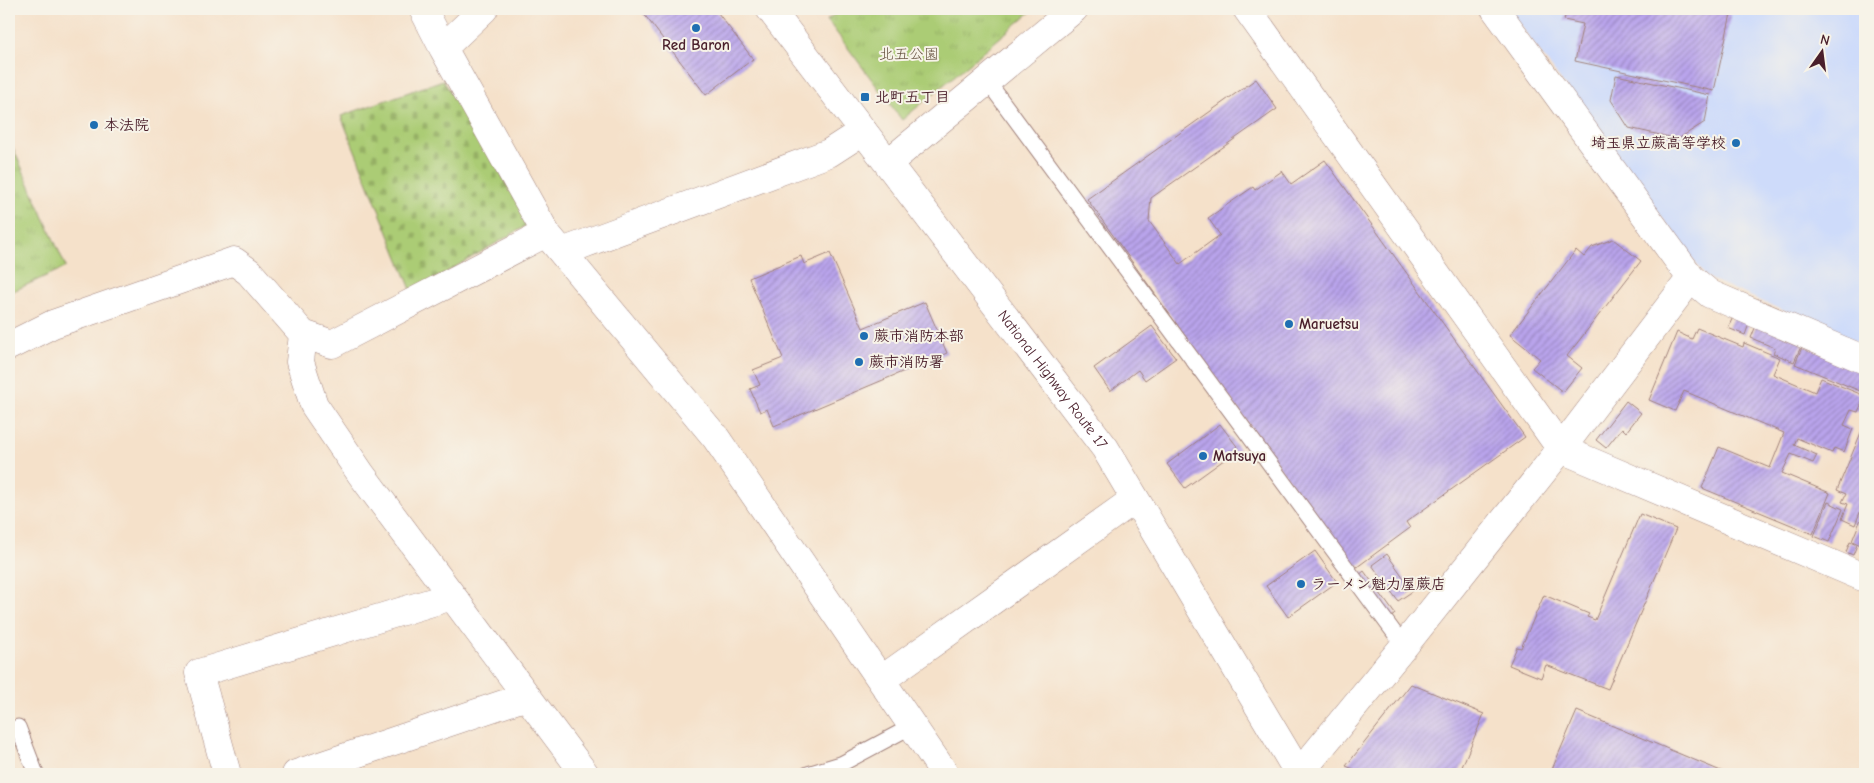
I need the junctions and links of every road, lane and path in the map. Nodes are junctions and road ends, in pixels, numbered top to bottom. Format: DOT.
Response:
graph roads {
  1 [pos="423,9"];
  2 [pos="484,9"];
  3 [pos="770,9"];
  4 [pos="1074,9"];
  5 [pos="1248,9"];
  6 [pos="1495,9"];
  7 [pos="443,48"];
  8 [pos="988,82"];
  9 [pos="863,131"];
  10 [pos="888,164"];
  11 [pos="554,243"];
  12 [pos="1691,278"];
  13 [pos="303,334"];
  14 [pos="9,346"];
  15 [pos="1865,360"];
  16 [pos="1561,449"];
  17 [pos="1135,499"];
  18 [pos="1865,578"];
  19 [pos="452,596"];
  20 [pos="1404,646"];
  21 [pos="881,680"];
  22 [pos="527,696"];
  23 [pos="18,726"];
  24 [pos="912,726"];
  25 [pos="36,774"];
  26 [pos="226,774"];
  27 [pos="296,774"];
  28 [pos="585,774"];
  29 [pos="808,774"];
  30 [pos="945,774"];
  31 [pos="1299,774"];
  1 -- 7 [label="main road"];
  2 -- 7 [label="main road"];
  3 -- 9 [label="main road, National Highway Route 17"];
  4 -- 8 [label="main road"];
  5 -- 16 [label="main road"];
  6 -- 12 [label="main road"];
  7 -- 11 [label="main road"];
  8 -- 10 [label="main road"];
  8 -- 20 [label="lane"];
  9 -- 10 [label="main road, National Highway Route 17"];
  9 -- 11 [label="main road"];
  10 -- 17 [label="main road, National Highway Route 17"];
  11 -- 13 [label="main road"];
  11 -- 21 [label="main road"];
  12 -- 15 [label="main road"];
  12 -- 16 [label="main road"];
  13 -- 14 [label="main road"];
  13 -- 19 [label="main road"];
  16 -- 18 [label="main road"];
  16 -- 20 [label="main road"];
  17 -- 21 [label="main road"];
  17 -- 31 [label="main road, National Highway Route 17"];
  19 -- 22 [label="main road"];
  19 -- 26 [label="main road"];
  20 -- 31 [label="main road"];
  21 -- 24 [label="main road"];
  22 -- 27 [label="main road"];
  22 -- 28 [label="main road"];
  23 -- 25 [label="lane"];
  24 -- 29 [label="lane"];
  24 -- 30 [label="main road"];
}
